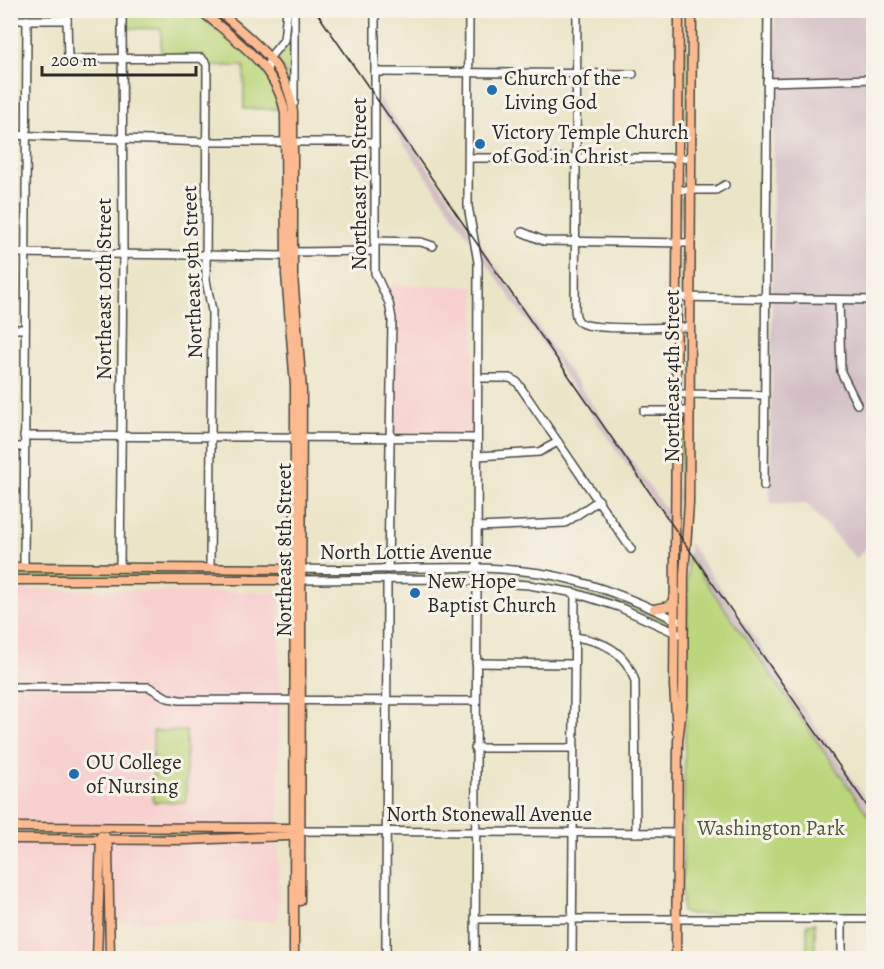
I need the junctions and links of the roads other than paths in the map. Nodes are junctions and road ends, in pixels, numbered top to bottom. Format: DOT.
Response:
graph roads {
  1 [pos="67,10"];
  2 [pos="122,10"];
  3 [pos="200,10"];
  4 [pos="286,10"];
  5 [pos="294,10"];
  6 [pos="375,10"];
  7 [pos="469,10"];
  8 [pos="577,10"];
  9 [pos="679,10"];
  10 [pos="692,10"];
  11 [pos="768,10"];
  12 [pos="218,11"];
  13 [pos="10,20"];
  14 [pos="27,20"];
  15 [pos="67,20"];
  16 [pos="679,44"];
  17 [pos="692,45"];
  18 [pos="270,57"];
  19 [pos="122,59"];
  20 [pos="267,70"];
  21 [pos="375,72"];
  22 [pos="469,73"];
  23 [pos="577,73"];
  24 [pos="633,74"];
  25 [pos="873,79"];
  26 [pos="767,81"];
  27 [pos="293,112"];
  28 [pos="678,123"];
  29 [pos="692,123"];
  30 [pos="10,135"];
  31 [pos="28,135"];
  32 [pos="122,140"];
  33 [pos="206,142"];
  34 [pos="290,142"];
  35 [pos="374,142"];
  36 [pos="469,158"];
  37 [pos="576,158"];
  38 [pos="678,158"];
  39 [pos="691,158"];
  40 [pos="725,185"];
  41 [pos="678,190"];
  42 [pos="691,190"];
  43 [pos="522,232"];
  44 [pos="374,241"];
  45 [pos="575,241"];
  46 [pos="677,243"];
  47 [pos="690,243"];
  48 [pos="433,246"];
  49 [pos="374,251"];
  50 [pos="10,253"];
  51 [pos="27,253"];
  52 [pos="123,254"];
  53 [pos="207,254"];
  54 [pos="289,254"];
  55 [pos="677,297"];
  56 [pos="690,298"];
  57 [pos="766,299"];
  58 [pos="839,300"];
  59 [pos="873,300"];
  60 [pos="677,327"];
  61 [pos="690,327"];
  62 [pos="10,329"];
  63 [pos="25,329"];
  64 [pos="478,378"];
  65 [pos="677,394"];
  66 [pos="690,394"];
  67 [pos="765,395"];
  68 [pos="856,404"];
  69 [pos="644,411"];
  70 [pos="676,411"];
  71 [pos="690,411"];
  72 [pos="24,436"];
  73 [pos="121,437"];
  74 [pos="210,437"];
  75 [pos="298,437"];
  76 [pos="388,438"];
  77 [pos="477,438"];
  78 [pos="558,442"];
  79 [pos="10,447"];
  80 [pos="24,447"];
  81 [pos="478,456"];
  82 [pos="764,486"];
  83 [pos="599,500"];
  84 [pos="477,527"];
  85 [pos="631,549"];
  86 [pos="10,567"];
  87 [pos="24,567"];
  88 [pos="120,568"];
  89 [pos="210,568"];
  90 [pos="298,569"];
  91 [pos="388,569"];
  92 [pos="477,569"];
  93 [pos="387,579"];
  94 [pos="10,580"];
  95 [pos="298,580"];
  96 [pos="477,580"];
  97 [pos="575,593"];
  98 [pos="675,597"];
  99 [pos="654,609"];
  100 [pos="674,619"];
  101 [pos="684,624"];
  102 [pos="678,635"];
  103 [pos="574,637"];
  104 [pos="476,663"];
  105 [pos="574,664"];
  106 [pos="10,687"];
  107 [pos="298,700"];
  108 [pos="387,701"];
  109 [pos="476,701"];
  110 [pos="476,748"];
  111 [pos="574,748"];
  112 [pos="10,827"];
  113 [pos="102,828"];
  114 [pos="296,831"];
  115 [pos="386,831"];
  116 [pos="476,831"];
  117 [pos="573,833"];
  118 [pos="636,833"];
  119 [pos="677,833"];
  120 [pos="10,839"];
  121 [pos="103,840"];
  122 [pos="475,919"];
  123 [pos="573,919"];
  124 [pos="677,919"];
  125 [pos="842,919"];
  126 [pos="873,919"];
  127 [pos="97,958"];
  128 [pos="110,958"];
  129 [pos="294,958"];
  130 [pos="299,958"];
  131 [pos="386,958"];
  132 [pos="475,958"];
  133 [pos="572,958"];
  134 [pos="676,958"];
  135 [pos="842,958"];
  1 -- 15 [label="street"];
  2 -- 19 [label="street, Northeast 10th Street"];
  3 -- 20 [label="main road"];
  4 -- 18 [label="street"];
  5 -- 27 [label="street"];
  6 -- 21 [label="street, Northeast 7th Street"];
  7 -- 22 [label="street"];
  8 -- 23 [label="street"];
  9 -- 16 [label="main road, Northeast 4th Street"];
  10 -- 17 [label="main road, Northeast 4th Street"];
  11 -- 26 [label="street"];
  12 -- 18 [label="main road"];
  13 -- 14 [label="street"];
  14 -- 15 [label="street"];
  14 -- 31 [label="street"];
  15 -- 19 [label="street"];
  16 -- 17 [label="main road"];
  16 -- 28 [label="main road, Northeast 4th Street"];
  17 -- 29 [label="main road, Northeast 4th Street"];
  18 -- 20 [label="street"];
  18 -- 27 [label="main road"];
  19 -- 32 [label="street, Northeast 10th Street"];
  19 -- 33 [label="street, Northeast 9th Street"];
  20 -- 34 [label="main road"];
  21 -- 22 [label="street"];
  21 -- 35 [label="street, Northeast 7th Street"];
  22 -- 23 [label="street"];
  22 -- 36 [label="street"];
  23 -- 24 [label="street"];
  23 -- 37 [label="street"];
  25 -- 26 [label="street"];
  26 -- 57 [label="street"];
  27 -- 34 [label="main road"];
  28 -- 29 [label="main road"];
  28 -- 38 [label="main road, Northeast 4th Street"];
  29 -- 39 [label="main road, Northeast 4th Street"];
  30 -- 31 [label="street"];
  31 -- 32 [label="street"];
  31 -- 51 [label="street"];
  32 -- 33 [label="street"];
  32 -- 52 [label="street, Northeast 10th Street"];
  33 -- 34 [label="street"];
  33 -- 53 [label="street, Northeast 9th Street"];
  34 -- 35 [label="street"];
  34 -- 54 [label="main road, Northeast 8th Street"];
  35 -- 44 [label="street, Northeast 7th Street"];
  36 -- 37 [label="street"];
  36 -- 64 [label="street"];
  37 -- 38 [label="street"];
  37 -- 45 [label="street"];
  38 -- 39 [label="street"];
  38 -- 41 [label="main road, Northeast 4th Street"];
  39 -- 42 [label="main road, Northeast 4th Street"];
  40 -- 42 [label="street"];
  41 -- 42 [label="street"];
  41 -- 46 [label="main road, Northeast 4th Street"];
  42 -- 47 [label="main road, Northeast 4th Street"];
  43 -- 45 [label="street"];
  44 -- 48 [label="street"];
  44 -- 49 [label="street, Northeast 7th Street"];
  45 -- 46 [label="street"];
  45 -- 60 [label="street"];
  46 -- 47 [label="street"];
  46 -- 55 [label="main road, Northeast 4th Street"];
  47 -- 56 [label="main road, Northeast 4th Street"];
  49 -- 54 [label="street"];
  49 -- 76 [label="street, Northeast 7th Street"];
  50 -- 51 [label="street"];
  51 -- 52 [label="street"];
  51 -- 63 [label="street"];
  52 -- 53 [label="street"];
  52 -- 73 [label="street, Northeast 10th Street"];
  53 -- 54 [label="street"];
  53 -- 74 [label="street, Northeast 9th Street"];
  54 -- 75 [label="main road, Northeast 8th Street"];
  55 -- 56 [label="street"];
  55 -- 60 [label="main road, Northeast 4th Street"];
  56 -- 57 [label="street"];
  56 -- 61 [label="main road, Northeast 4th Street"];
  57 -- 58 [label="street"];
  57 -- 67 [label="street"];
  58 -- 59 [label="street"];
  58 -- 68 [label="street"];
  60 -- 61 [label="street"];
  60 -- 65 [label="main road, Northeast 4th Street"];
  61 -- 66 [label="main road, Northeast 4th Street"];
  62 -- 63 [label="street"];
  63 -- 72 [label="street"];
  64 -- 77 [label="street"];
  64 -- 78 [label="street"];
  65 -- 66 [label="street"];
  65 -- 70 [label="main road, Northeast 4th Street"];
  66 -- 67 [label="street"];
  66 -- 71 [label="main road, Northeast 4th Street"];
  67 -- 82 [label="street"];
  69 -- 70 [label="street"];
  70 -- 71 [label="street"];
  70 -- 98 [label="main road, Northeast 4th Street"];
  71 -- 101 [label="main road, Northeast 4th Street"];
  72 -- 73 [label="street"];
  72 -- 80 [label="street"];
  73 -- 74 [label="street"];
  73 -- 88 [label="street, Northeast 10th Street"];
  74 -- 75 [label="street"];
  74 -- 89 [label="street, Northeast 9th Street"];
  75 -- 76 [label="street"];
  75 -- 90 [label="main road, Northeast 8th Street"];
  76 -- 77 [label="street"];
  76 -- 91 [label="street, Northeast 7th Street"];
  77 -- 81 [label="street"];
  78 -- 81 [label="street"];
  78 -- 83 [label="street"];
  79 -- 80 [label="street"];
  80 -- 87 [label="street"];
  81 -- 84 [label="street"];
  83 -- 84 [label="street"];
  83 -- 85 [label="street"];
  84 -- 92 [label="street"];
  86 -- 87 [label="main road, North Lottie Avenue"];
  87 -- 88 [label="main road, North Lottie Avenue"];
  88 -- 89 [label="main road, North Lottie Avenue"];
  89 -- 90 [label="main road, North Lottie Avenue"];
  90 -- 91 [label="street, North Lottie Avenue"];
  90 -- 95 [label="main road, Northeast 8th Street"];
  91 -- 92 [label="street, North Lottie Avenue"];
  92 -- 99 [label="street, North Lottie Avenue"];
  93 -- 95 [label="street, North Lottie Avenue"];
  93 -- 96 [label="street, North Lottie Avenue"];
  93 -- 108 [label="street"];
  94 -- 95 [label="main road, North Lottie Avenue"];
  95 -- 107 [label="main road, Northeast 8th Street"];
  96 -- 97 [label="street, North Lottie Avenue"];
  96 -- 104 [label="street"];
  97 -- 102 [label="street, North Lottie Avenue"];
  97 -- 103 [label="street"];
  98 -- 99 [label="main road"];
  98 -- 100 [label="main road, Northeast 4th Street"];
  99 -- 100 [label="street, North Lottie Avenue"];
  100 -- 101 [label="street, North Lottie Avenue"];
  100 -- 102 [label="main road, Northeast 4th Street"];
  101 -- 102 [label="main road, Northeast 4th Street"];
  102 -- 119 [label="main road, Northeast 4th Street"];
  103 -- 105 [label="street"];
  103 -- 118 [label="street"];
  104 -- 105 [label="street"];
  104 -- 109 [label="street"];
  105 -- 111 [label="street"];
  106 -- 107 [label="street"];
  107 -- 108 [label="street"];
  107 -- 114 [label="main road, Northeast 8th Street"];
  108 -- 109 [label="street"];
  108 -- 115 [label="street"];
  109 -- 110 [label="street"];
  110 -- 111 [label="street"];
  110 -- 116 [label="street"];
  111 -- 117 [label="street"];
  112 -- 113 [label="main road, North Stonewall Avenue"];
  113 -- 114 [label="main road, North Stonewall Avenue"];
  113 -- 121 [label="main road"];
  114 -- 115 [label="street, North Stonewall Avenue"];
  114 -- 121 [label="main road, North Stonewall Avenue"];
  114 -- 129 [label="main road, Northeast 8th Street"];
  114 -- 130 [label="main road, Northeast 8th Street"];
  115 -- 116 [label="street, North Stonewall Avenue"];
  115 -- 131 [label="street"];
  116 -- 117 [label="street, North Stonewall Avenue"];
  116 -- 122 [label="street"];
  117 -- 118 [label="street, North Stonewall Avenue"];
  117 -- 123 [label="street"];
  118 -- 119 [label="street, North Stonewall Avenue"];
  119 -- 124 [label="main road, Northeast 4th Street"];
  120 -- 121 [label="main road, North Stonewall Avenue"];
  121 -- 127 [label="main road"];
  121 -- 128 [label="main road"];
  122 -- 123 [label="street"];
  122 -- 132 [label="street"];
  123 -- 124 [label="street"];
  123 -- 133 [label="street"];
  124 -- 125 [label="street"];
  124 -- 134 [label="main road, Northeast 4th Street"];
  125 -- 126 [label="street"];
  125 -- 135 [label="street"];
}
